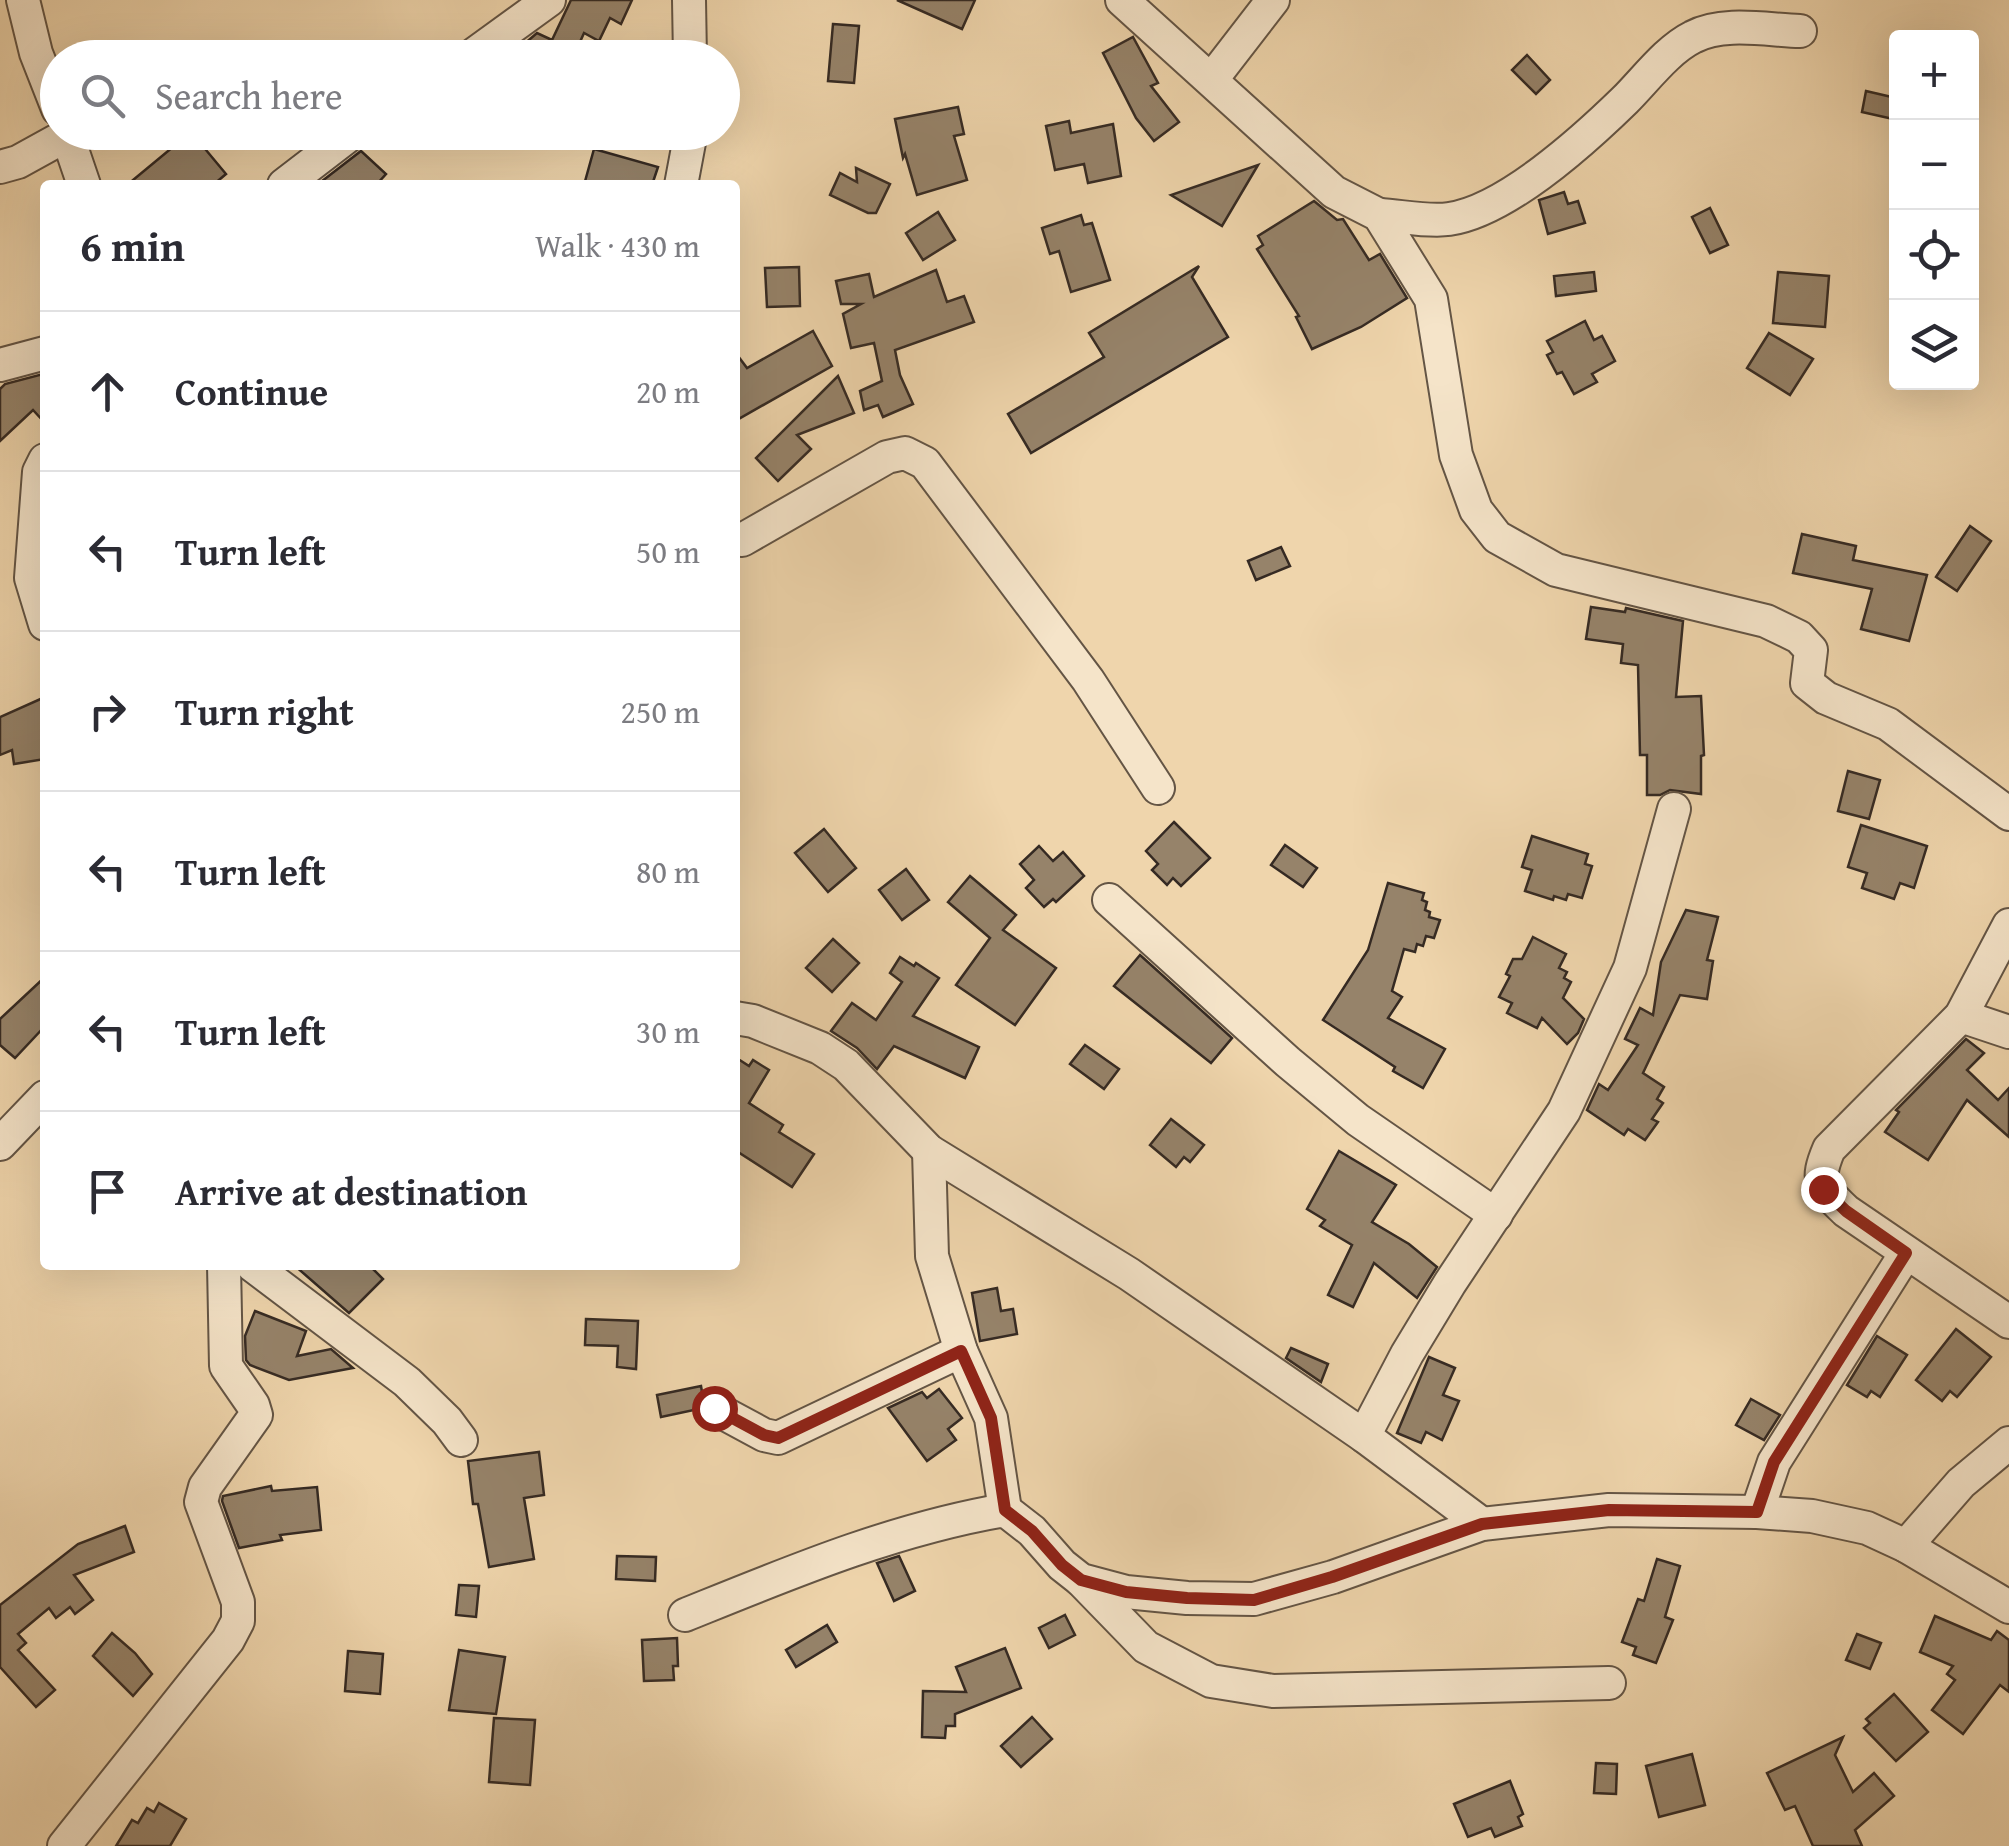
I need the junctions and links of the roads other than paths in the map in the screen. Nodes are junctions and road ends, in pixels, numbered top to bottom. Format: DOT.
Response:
graph roads {
  1 [pos="23,0"];
  2 [pos="549,0"];
  3 [pos="689,0"];
  4 [pos="1122,0"];
  5 [pos="1274,0"];
  6 [pos="1800,32"];
  7 [pos="494,40"];
  8 [pos="690,40"];
  9 [pos="40,62"];
  10 [pos="1212,79"];
  11 [pos="40,144"];
  12 [pos="72,150"];
  13 [pos="330,150"];
  14 [pos="687,150"];
  15 [pos="0,167"];
  16 [pos="82,180"];
  17 [pos="291,180"];
  18 [pos="682,180"];
  19 [pos="1379,215"];
  20 [pos="40,354"];
  21 [pos="0,365"];
  22 [pos="40,470"];
  23 [pos="740,540"];
  24 [pos="40,608"];
  25 [pos="1158,788"];
  26 [pos="1674,808"];
  27 [pos="2009,814"];
  28 [pos="1109,900"];
  29 [pos="2009,924"];
  30 [pos="1960,1016"];
  31 [pos="740,1019"];
  32 [pos="2009,1032"];
  33 [pos="40,1109"];
  34 [pos="0,1144"];
  35 [pos="929,1151"];
  36 [pos="1496,1215"];
  37 [pos="1906,1253"];
  38 [pos="224,1270"];
  39 [pos="259,1270"];
  40 [pos="2009,1322"];
  41 [pos="961,1351"];
  42 [pos="714,1408"];
  43 [pos="1364,1436"];
  44 [pos="461,1440"];
  45 [pos="2009,1444"];
  46 [pos="1005,1510"];
  47 [pos="1757,1512"];
  48 [pos="1482,1524"];
  49 [pos="1906,1546"];
  50 [pos="1081,1580"];
  51 [pos="2009,1607"];
  52 [pos="685,1615"];
  53 [pos="1609,1683"];
  54 [pos="64,1846"];
  1 -- 9 [label="street"];
  2 -- 7 [label="street"];
  3 -- 8 [label="street"];
  4 -- 10 [label="street"];
  5 -- 10 [label="street"];
  6 -- 19 [label="street"];
  10 -- 19 [label="street"];
  11 -- 15 [label="street"];
  12 -- 16 [label="street"];
  13 -- 17 [label="street"];
  14 -- 18 [label="street"];
  19 -- 27 [label="street"];
  20 -- 21 [label="street"];
  22 -- 24 [label="street"];
  23 -- 25 [label="street"];
  26 -- 36 [label="street"];
  28 -- 36 [label="street"];
  29 -- 30 [label="street"];
  30 -- 32 [label="street"];
  30 -- 37 [label="street"];
  31 -- 35 [label="street"];
  33 -- 34 [label="street"];
  35 -- 41 [label="street"];
  35 -- 43 [label="street"];
  36 -- 43 [label="street"];
  37 -- 40 [label="street"];
  37 -- 47 [label="street"];
  38 -- 54 [label="street"];
  39 -- 44 [label="street"];
  41 -- 42 [label="street"];
  41 -- 46 [label="street"];
  43 -- 48 [label="street"];
  45 -- 49 [label="street"];
  46 -- 50 [label="street"];
  46 -- 52 [label="street"];
  47 -- 48 [label="street"];
  47 -- 49 [label="street"];
  48 -- 50 [label="street"];
  49 -- 51 [label="street"];
  50 -- 53 [label="street"];
}
